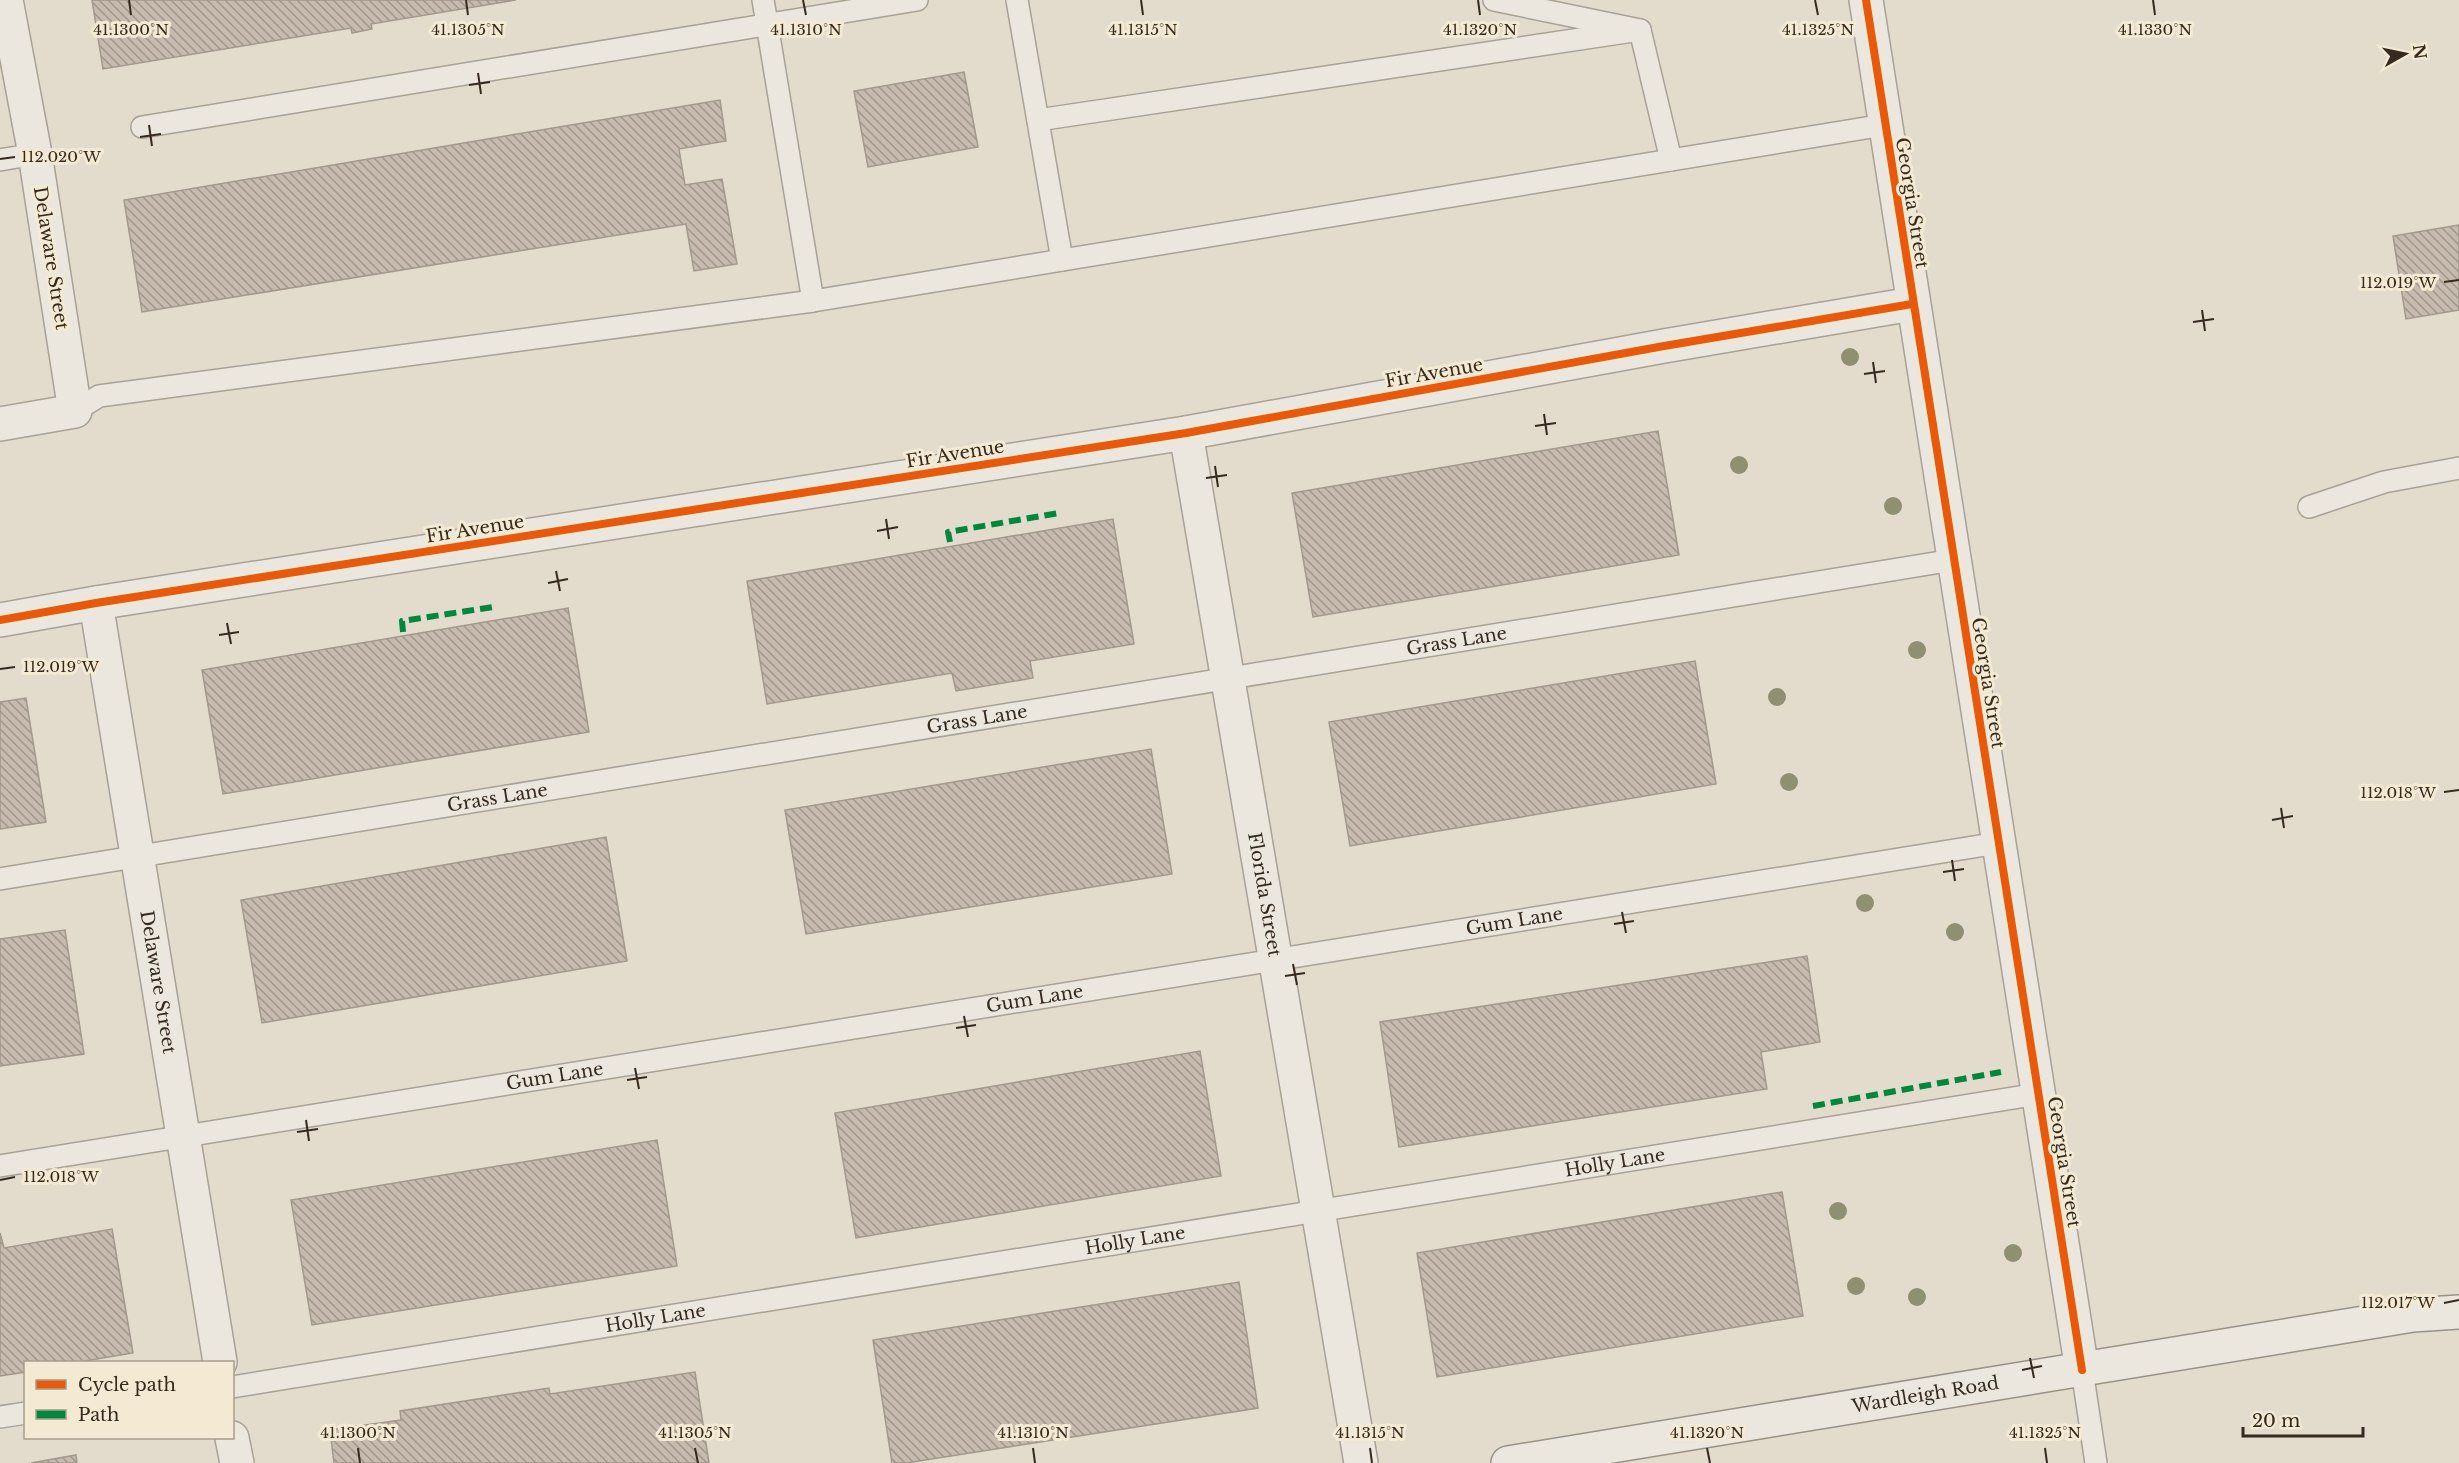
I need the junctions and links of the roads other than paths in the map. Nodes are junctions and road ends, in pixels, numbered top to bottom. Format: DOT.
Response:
graph roads {
  1 [pos="6,0"];
  2 [pos="763,0"];
  3 [pos="916,0"];
  4 [pos="1017,0"];
  5 [pos="1494,0"];
  6 [pos="1866,0"];
  7 [pos="767,25"];
  8 [pos="1640,30"];
  9 [pos="1038,120"];
  10 [pos="1884,125"];
  11 [pos="142,127"];
  12 [pos="35,154"];
  13 [pos="0,160"];
  14 [pos="1671,160"];
  15 [pos="1062,260"];
  16 [pos="813,301"];
  17 [pos="1912,304"];
  18 [pos="75,411"];
  19 [pos="0,424"];
  20 [pos="1186,433"];
  21 [pos="2459,468"];
  22 [pos="2309,507"];
  23 [pos="1953,560"];
  24 [pos="96,603"];
  25 [pos="0,620"];
  26 [pos="1227,679"];
  27 [pos="1998,843"];
  28 [pos="137,856"];
  29 [pos="0,879"];
  30 [pos="1275,959"];
  31 [pos="2038,1094"];
  32 [pos="183,1136"];
  33 [pos="0,1166"];
  34 [pos="1318,1211"];
  35 [pos="2459,1301"];
  36 [pos="2459,1312"];
  37 [pos="2413,1315"];
  38 [pos="220,1361"];
  39 [pos="2082,1370"];
  40 [pos="234,1387"];
  41 [pos="24,1413"];
  42 [pos="0,1417"];
  43 [pos="232,1439"];
  44 [pos="237,1463"];
  45 [pos="1361,1463"];
  46 [pos="1508,1463"];
  47 [pos="2096,1463"];
  1 -- 12 [label="street, Delaware Street"];
  2 -- 7 [label="lane"];
  3 -- 7 [label="lane"];
  4 -- 9 [label="lane"];
  5 -- 8 [label="lane"];
  6 -- 10 [label="street, Georgia Street"];
  7 -- 11 [label="lane"];
  7 -- 16 [label="lane"];
  8 -- 9 [label="lane"];
  8 -- 14 [label="lane"];
  9 -- 15 [label="lane"];
  10 -- 14 [label="lane"];
  10 -- 17 [label="street, Georgia Street"];
  12 -- 13 [label="lane"];
  12 -- 18 [label="street, Delaware Street"];
  14 -- 15 [label="lane"];
  15 -- 16 [label="lane"];
  16 -- 18 [label="lane"];
  17 -- 20 [label="street, Fir Avenue"];
  17 -- 23 [label="street, Georgia Street"];
  18 -- 19 [label="street"];
  20 -- 24 [label="street, Fir Avenue"];
  20 -- 26 [label="street, Florida Street"];
  21 -- 22 [label="lane"];
  23 -- 26 [label="lane, Grass Lane"];
  23 -- 27 [label="street, Georgia Street"];
  24 -- 25 [label="street, Fir Avenue"];
  24 -- 28 [label="street, Delaware Street"];
  26 -- 28 [label="lane, Grass Lane"];
  26 -- 30 [label="street, Florida Street"];
  27 -- 30 [label="lane, Gum Lane"];
  27 -- 31 [label="street, Georgia Street"];
  28 -- 29 [label="lane, Grass Lane"];
  28 -- 32 [label="street, Delaware Street"];
  30 -- 32 [label="lane, Gum Lane"];
  30 -- 34 [label="street, Florida Street"];
  31 -- 34 [label="lane, Holly Lane"];
  31 -- 39 [label="street, Georgia Street"];
  32 -- 33 [label="lane, Gum Lane"];
  32 -- 38 [label="street, Delaware Street"];
  34 -- 40 [label="lane, Holly Lane"];
  34 -- 45 [label="street, Florida Street"];
  35 -- 37 [label="street, Wardleigh Road"];
  36 -- 37 [label="street, Wardleigh Road"];
  37 -- 39 [label="street, Wardleigh Road"];
  39 -- 46 [label="street, Wardleigh Road"];
  39 -- 47 [label="lane, Georgia Street"];
  41 -- 42 [label="lane"];
  43 -- 44 [label="street"];
}
